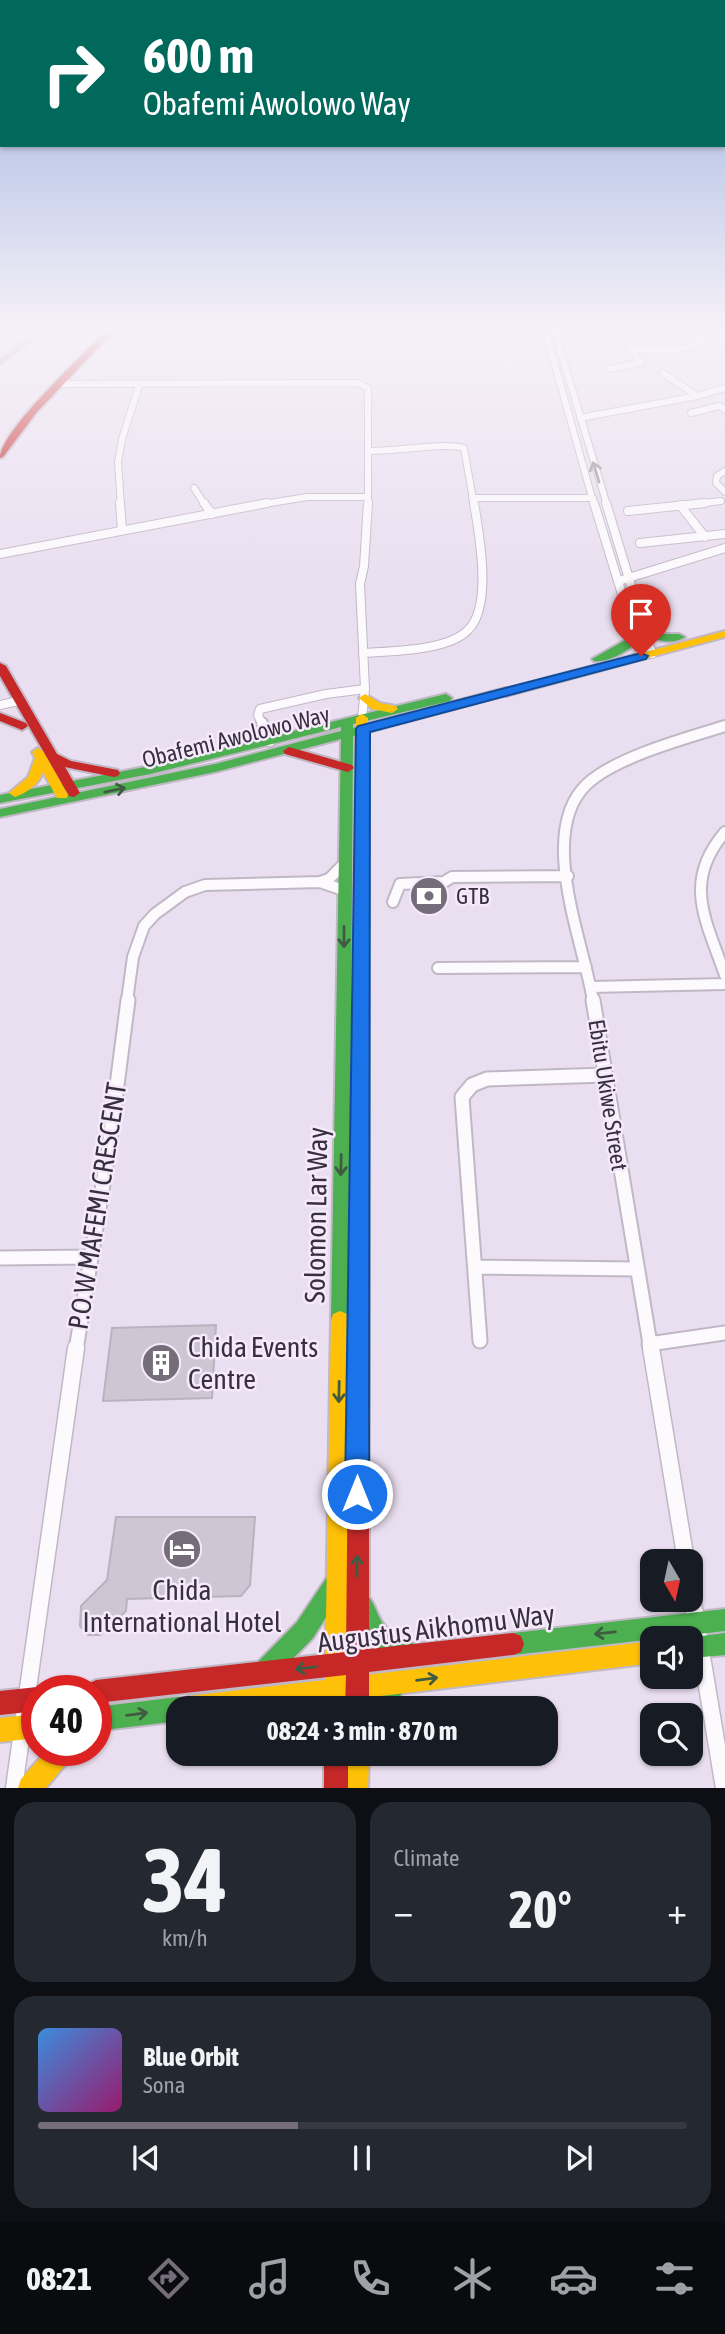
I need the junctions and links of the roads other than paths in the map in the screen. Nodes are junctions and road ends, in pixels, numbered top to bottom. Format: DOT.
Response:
graph roads {
  1 [pos="21,412"];
  2 [pos="32,412"];
  3 [pos="131,412"];
  4 [pos="368,412"];
  5 [pos="569,412"];
  6 [pos="578,412"];
  7 [pos="610,412"];
  8 [pos="580,418"];
  9 [pos="0,439"];
  10 [pos="368,451"];
  11 [pos="0,455"];
  12 [pos="725,471"];
  13 [pos="194,488"];
  14 [pos="725,492"];
  15 [pos="368,496"];
  16 [pos="472,498"];
  17 [pos="593,498"];
  18 [pos="721,500"];
  19 [pos="680,505"];
  20 [pos="628,511"];
  21 [pos="212,514"];
  22 [pos="122,530"];
  23 [pos="725,534"];
  24 [pos="701,537"];
  25 [pos="640,543"];
  26 [pos="725,548"];
  27 [pos="711,552"];
  28 [pos="0,554"];
  29 [pos="623,580"];
  30 [pos="725,624"];
  31 [pos="725,634"];
  32 [pos="643,645"];
  33 [pos="363,653"];
  34 [pos="0,666"];
  35 [pos="0,687"];
  36 [pos="365,693"];
  37 [pos="9,703"];
  38 [pos="397,710"];
  39 [pos="0,718"];
  40 [pos="362,724"];
  41 [pos="22,726"];
  42 [pos="725,726"];
  43 [pos="347,728"];
  44 [pos="270,741"];
  45 [pos="284,750"];
  46 [pos="46,756"];
  47 [pos="348,768"];
  48 [pos="129,774"];
  49 [pos="67,793"];
  50 [pos="2,798"];
  51 [pos="0,813"];
  52 [pos="725,832"];
  53 [pos="344,864"];
  54 [pos="568,876"];
  55 [pos="320,882"];
  56 [pos="343,890"];
  57 [pos="393,902"];
  58 [pos="586,967"];
  59 [pos="438,968"];
  60 [pos="725,975"];
  61 [pos="725,984"];
  62 [pos="591,987"];
  63 [pos="605,1075"];
  64 [pos="89,1257"];
  65 [pos="0,1258"];
  66 [pos="475,1267"];
  67 [pos="636,1269"];
  68 [pos="725,1333"];
  69 [pos="480,1341"];
  70 [pos="649,1344"];
  71 [pos="684,1549"];
  72 [pos="337,1581"];
  73 [pos="356,1593"];
  74 [pos="695,1612"];
  75 [pos="725,1620"];
  76 [pos="697,1623"];
  77 [pos="697,1626"];
  78 [pos="725,1644"];
  79 [pos="703,1646"];
  80 [pos="640,1654"];
  81 [pos="412,1655"];
  82 [pos="356,1661"];
  83 [pos="336,1664"];
  84 [pos="264,1673"];
  85 [pos="34,1675"];
  86 [pos="703,1682"];
  87 [pos="398,1683"];
  88 [pos="357,1688"];
  89 [pos="112,1690"];
  90 [pos="337,1690"];
  91 [pos="288,1696"];
  92 [pos="337,1696"];
  93 [pos="357,1696"];
  94 [pos="382,1696"];
  95 [pos="21,1701"];
  96 [pos="0,1703"];
  97 [pos="166,1711"];
  98 [pos="112,1718"];
  99 [pos="21,1728"];
  100 [pos="0,1730"];
  101 [pos="21,1758"];
  102 [pos="49,1766"];
  103 [pos="334,1766"];
  104 [pos="357,1766"];
  105 [pos="13,1788"];
  106 [pos="30,1788"];
  107 [pos="336,1788"];
  108 [pos="356,1788"];
  109 [pos="724,1788"];
  1 -- 9 [label="main road"];
  2 -- 11 [label="main road"];
  3 -- 22 [label="street"];
  4 -- 10 [label="street"];
  5 -- 17 [label="street"];
  6 -- 8 [label="street"];
  7 -- 8 [label="street"];
  29 -- 8 [label="street, one-way"];
  10 -- 15 [label="street"];
  10 -- 16 [label="street"];
  12 -- 14 [label="street"];
  13 -- 21 [label="street"];
  15 -- 21 [label="street"];
  15 -- 33 [label="street"];
  16 -- 17 [label="street"];
  16 -- 33 [label="street"];
  17 -- 29 [label="street"];
  18 -- 19 [label="street"];
  19 -- 20 [label="street"];
  19 -- 24 [label="street"];
  21 -- 22 [label="street"];
  22 -- 28 [label="street"];
  23 -- 24 [label="street"];
  24 -- 25 [label="street"];
  24 -- 27 [label="street"];
  26 -- 27 [label="street"];
  27 -- 29 [label="street"];
  29 -- 32 [label="street"];
  30 -- 32 [label="main road"];
  31 -- 32 [label="main road, Obafemi Awolowo Way"];
  32 -- 38 [label="main road, Obafemi Awolowo Way"];
  32 -- 40 [label="main road, Obafemi Awolowo Way"];
  33 -- 36 [label="street"];
  34 -- 37 [label="main road"];
  35 -- 37 [label="main road"];
  36 -- 38 [label="main road"];
  36 -- 40 [label="street"];
  36 -- 44 [label="street"];
  37 -- 41 [label="main road"];
  37 -- 46 [label="main road"];
  38 -- 40 [label="main road, Obafemi Awolowo Way"];
  39 -- 41 [label="main road"];
  40 -- 43 [label="main road, Obafemi Awolowo Way"];
  73 -- 40 [label="main road, Solomon Lar Way, one-way"];
  41 -- 46 [label="main road"];
  42 -- 54 [label="street, Ebitu Ukiwe Street"];
  43 -- 44 [label="main road, Obafemi Awolowo Way"];
  43 -- 45 [label="main road, Obafemi Awolowo Way"];
  43 -- 47 [label="main road, Solomon Lar Way"];
  44 -- 48 [label="main road, Obafemi Awolowo Way"];
  45 -- 47 [label="main road"];
  49 -- 45 [label="main road, Obafemi Awolowo Way, one-way"];
  46 -- 48 [label="main road"];
  46 -- 49 [label="main road"];
  46 -- 50 [label="main road"];
  47 -- 53 [label="main road, Solomon Lar Way"];
  48 -- 49 [label="main road, Obafemi Awolowo Way"];
  49 -- 50 [label="main road, Obafemi Awolowo Way"];
  49 -- 51 [label="main road, Obafemi Awolowo Way"];
  52 -- 60 [label="street"];
  53 -- 55 [label="street"];
  53 -- 56 [label="main road, Solomon Lar Way"];
  54 -- 57 [label="street"];
  54 -- 58 [label="street, Ebitu Ukiwe Street"];
  55 -- 56 [label="street, P.O.W MAFEMI CRESCENT"];
  55 -- 64 [label="street, P.O.W MAFEMI CRESCENT"];
  56 -- 72 [label="main road, Solomon Lar Way, one-way"];
  58 -- 59 [label="street"];
  58 -- 62 [label="street, Ebitu Ukiwe Street"];
  61 -- 62 [label="street"];
  62 -- 63 [label="street, Ebitu Ukiwe Street"];
  63 -- 66 [label="street"];
  63 -- 67 [label="street, Ebitu Ukiwe Street"];
  64 -- 65 [label="street"];
  64 -- 85 [label="street, P.O.W MAFEMI CRESCENT"];
  66 -- 67 [label="street"];
  66 -- 69 [label="street"];
  67 -- 70 [label="street, Ebitu Ukiwe Street"];
  68 -- 70 [label="street"];
  70 -- 71 [label="street, Ebitu Ukiwe Street"];
  72 -- 83 [label="main road, Solomon Lar Way"];
  72 -- 84 [label="main road"];
  73 -- 81 [label="main road"];
  73 -- 82 [label="main road, Solomon Lar Way"];
  74 -- 76 [label="street"];
  75 -- 76 [label="main road, Augustus Aikhomu Way"];
  76 -- 77 [label="street"];
  76 -- 81 [label="main road, Augustus Aikhomu Way, one-way"];
  78 -- 79 [label="main road"];
  87 -- 80 [label="main road, Augustus Aikhomu Way, one-way"];
  81 -- 82 [label="main road, Augustus Aikhomu Way"];
  82 -- 83 [label="main road, Augustus Aikhomu Way"];
  82 -- 88 [label="main road, Solomon Lar Way"];
  83 -- 84 [label="main road, Augustus Aikhomu Way, one-way"];
  83 -- 90 [label="main road, Solomon Lar Way"];
  84 -- 89 [label="main road, Augustus Aikhomu Way"];
  86 -- 109 [label="street"];
  87 -- 88 [label="main road, Augustus Aikhomu Way"];
  87 -- 94 [label="main road"];
  88 -- 90 [label="main road, Augustus Aikhomu Way"];
  88 -- 93 [label="main road, Solomon Lar Way"];
  90 -- 91 [label="main road, Augustus Aikhomu Way"];
  90 -- 92 [label="main road, Solomon Lar Way"];
  95 -- 96 [label="main road"];
  98 -- 97 [label="main road, one-way"];
  99 -- 100 [label="main road"];
  101 -- 105 [label="street, P.O.W MAFEMI CRESCENT"];
  102 -- 106 [label="main road"];
  103 -- 107 [label="main road"];
  104 -- 108 [label="main road"];
}
